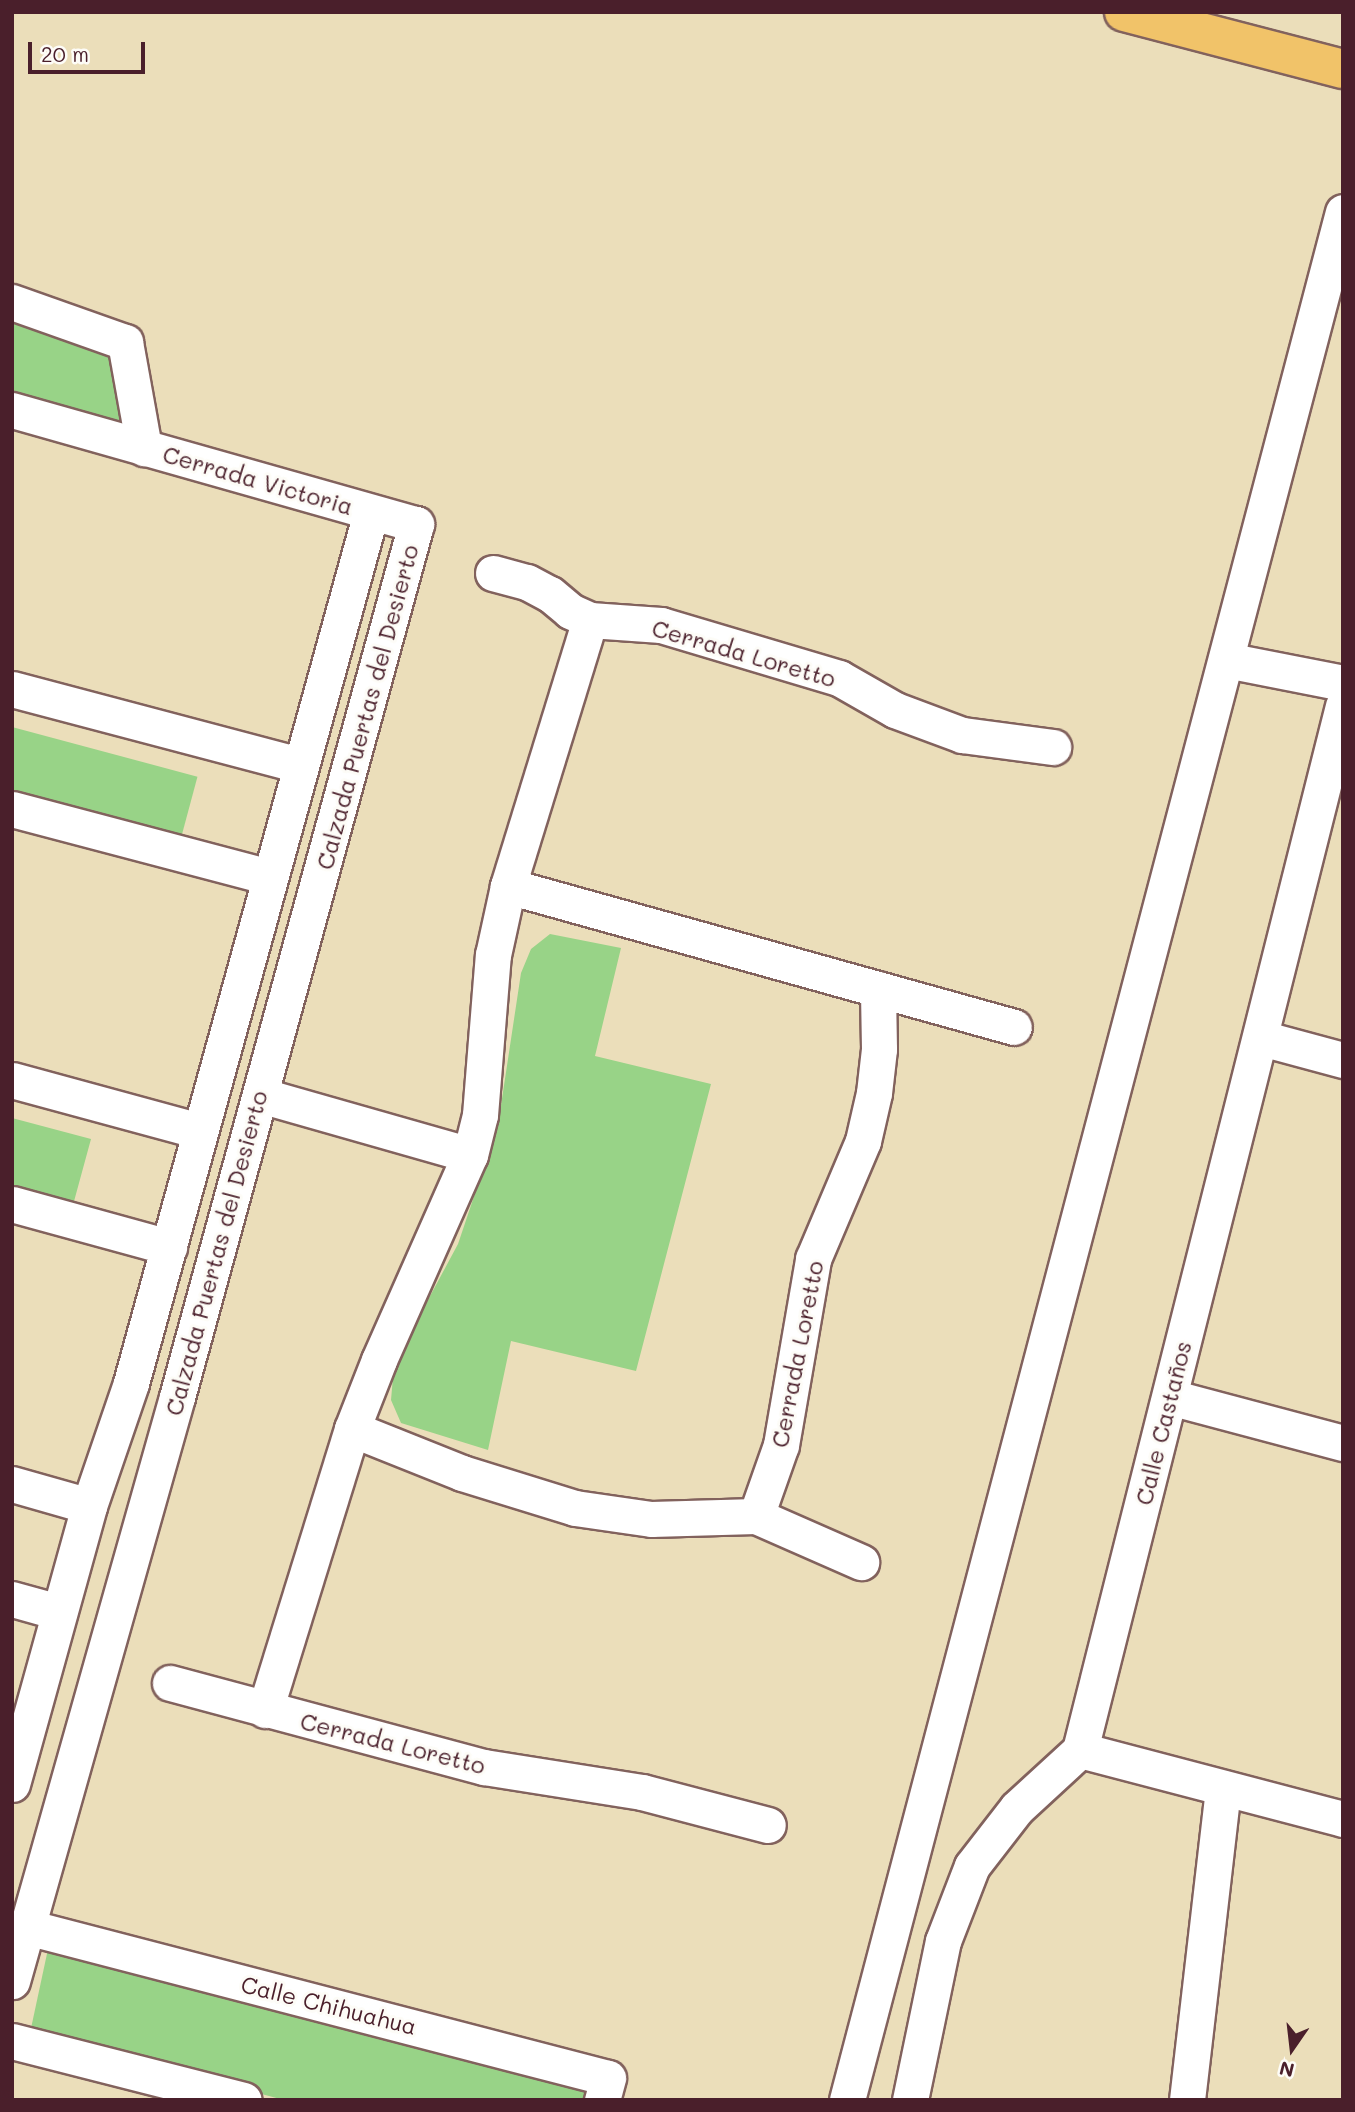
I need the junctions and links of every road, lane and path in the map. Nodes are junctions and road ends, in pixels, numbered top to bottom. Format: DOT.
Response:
graph roads {
  1 [pos="1124,12"];
  2 [pos="1343,69"];
  3 [pos="1343,212"];
  4 [pos="12,302"];
  5 [pos="1329,318"];
  6 [pos="12,410"];
  7 [pos="144,448"];
  8 [pos="371,512"];
  9 [pos="416,524"];
  10 [pos="493,573"];
  11 [pos="590,620"];
  12 [pos="1226,660"];
  13 [pos="330,661"];
  14 [pos="377,673"];
  15 [pos="1343,683"];
  16 [pos="12,689"];
  17 [pos="1343,706"];
  18 [pos="1054,747"];
  19 [pos="299,765"];
  20 [pos="12,809"];
  21 [pos="269,877"];
  22 [pos="508,886"];
  23 [pos="878,989"];
  24 [pos="233,1009"];
  25 [pos="281,1022"];
  26 [pos="1014,1027"];
  27 [pos="1261,1038"];
  28 [pos="1343,1060"];
  29 [pos="12,1080"];
  30 [pos="260,1095"];
  31 [pos="200,1131"];
  32 [pos="470,1155"];
  33 [pos="12,1204"];
  34 [pos="169,1247"];
  35 [pos="131,1383"];
  36 [pos="177,1397"];
  37 [pos="1170,1397"];
  38 [pos="352,1429"];
  39 [pos="1343,1443"];
  40 [pos="12,1484"];
  41 [pos="89,1506"];
  42 [pos="756,1517"];
  43 [pos="861,1562"];
  44 [pos="12,1599"];
  45 [pos="59,1612"];
  46 [pos="170,1683"];
  47 [pos="265,1710"];
  48 [pos="25,1737"];
  49 [pos="1080,1750"];
  50 [pos="76,1752"];
  51 [pos="12,1784"];
  52 [pos="1223,1788"];
  53 [pos="1343,1819"];
  54 [pos="768,1825"];
  55 [pos="27,1927"];
  56 [pos="12,1981"];
  57 [pos="12,2041"];
  58 [pos="244,2100"];
  59 [pos="602,2100"];
  60 [pos="847,2100"];
  61 [pos="910,2100"];
  62 [pos="1187,2100"];
  1 -- 2 [label="highway"];
  3 -- 5 [label="street"];
  4 -- 7 [label="street, Cerrada Victoria"];
  5 -- 12 [label="street"];
  6 -- 7 [label="street, Cerrada Victoria"];
  7 -- 8 [label="street, Cerrada Victoria"];
  8 -- 9 [label="street, Cerrada Victoria"];
  8 -- 13 [label="street, Calzada Puertas del Desierto"];
  9 -- 14 [label="street, Calzada Puertas del Desierto"];
  10 -- 11 [label="street, Cerrada Loretto"];
  11 -- 18 [label="street, Cerrada Loretto"];
  11 -- 22 [label="street"];
  12 -- 15 [label="street"];
  12 -- 60 [label="street"];
  13 -- 14 [label="street"];
  13 -- 19 [label="street, Calzada Puertas del Desierto"];
  14 -- 25 [label="street, Calzada Puertas del Desierto"];
  16 -- 19 [label="street"];
  17 -- 27 [label="street, Calle Castaños"];
  19 -- 21 [label="street, Calzada Puertas del Desierto"];
  20 -- 21 [label="street"];
  21 -- 24 [label="street, Calzada Puertas del Desierto"];
  22 -- 23 [label="street"];
  22 -- 32 [label="street"];
  23 -- 26 [label="street"];
  23 -- 42 [label="street, Cerrada Loretto"];
  24 -- 25 [label="street"];
  24 -- 31 [label="street, Calzada Puertas del Desierto"];
  25 -- 30 [label="street, Calzada Puertas del Desierto"];
  27 -- 28 [label="street"];
  27 -- 37 [label="street, Calle Castaños"];
  29 -- 31 [label="street"];
  30 -- 32 [label="street"];
  30 -- 36 [label="street, Calzada Puertas del Desierto"];
  31 -- 34 [label="street, Calzada Puertas del Desierto"];
  32 -- 38 [label="street"];
  33 -- 34 [label="street"];
  34 -- 35 [label="street, Calzada Puertas del Desierto"];
  35 -- 36 [label="street"];
  35 -- 41 [label="street, Calzada Puertas del Desierto"];
  36 -- 50 [label="street, Calzada Puertas del Desierto"];
  37 -- 39 [label="street"];
  37 -- 49 [label="street, Calle Castaños"];
  38 -- 42 [label="street"];
  38 -- 47 [label="street"];
  40 -- 41 [label="street"];
  41 -- 45 [label="street, Calzada Puertas del Desierto"];
  42 -- 43 [label="street"];
  44 -- 45 [label="street"];
  45 -- 48 [label="street, Calzada Puertas del Desierto"];
  46 -- 47 [label="street, Cerrada Loretto"];
  47 -- 54 [label="street, Cerrada Loretto"];
  48 -- 50 [label="street"];
  48 -- 51 [label="street, Calzada Puertas del Desierto"];
  49 -- 52 [label="street"];
  49 -- 61 [label="street"];
  50 -- 55 [label="street, Calzada Puertas del Desierto"];
  52 -- 53 [label="street"];
  52 -- 62 [label="street"];
  55 -- 56 [label="street, Calzada Puertas del Desierto"];
  55 -- 59 [label="street, Calle Chihuahua"];
  57 -- 58 [label="street"];
}
